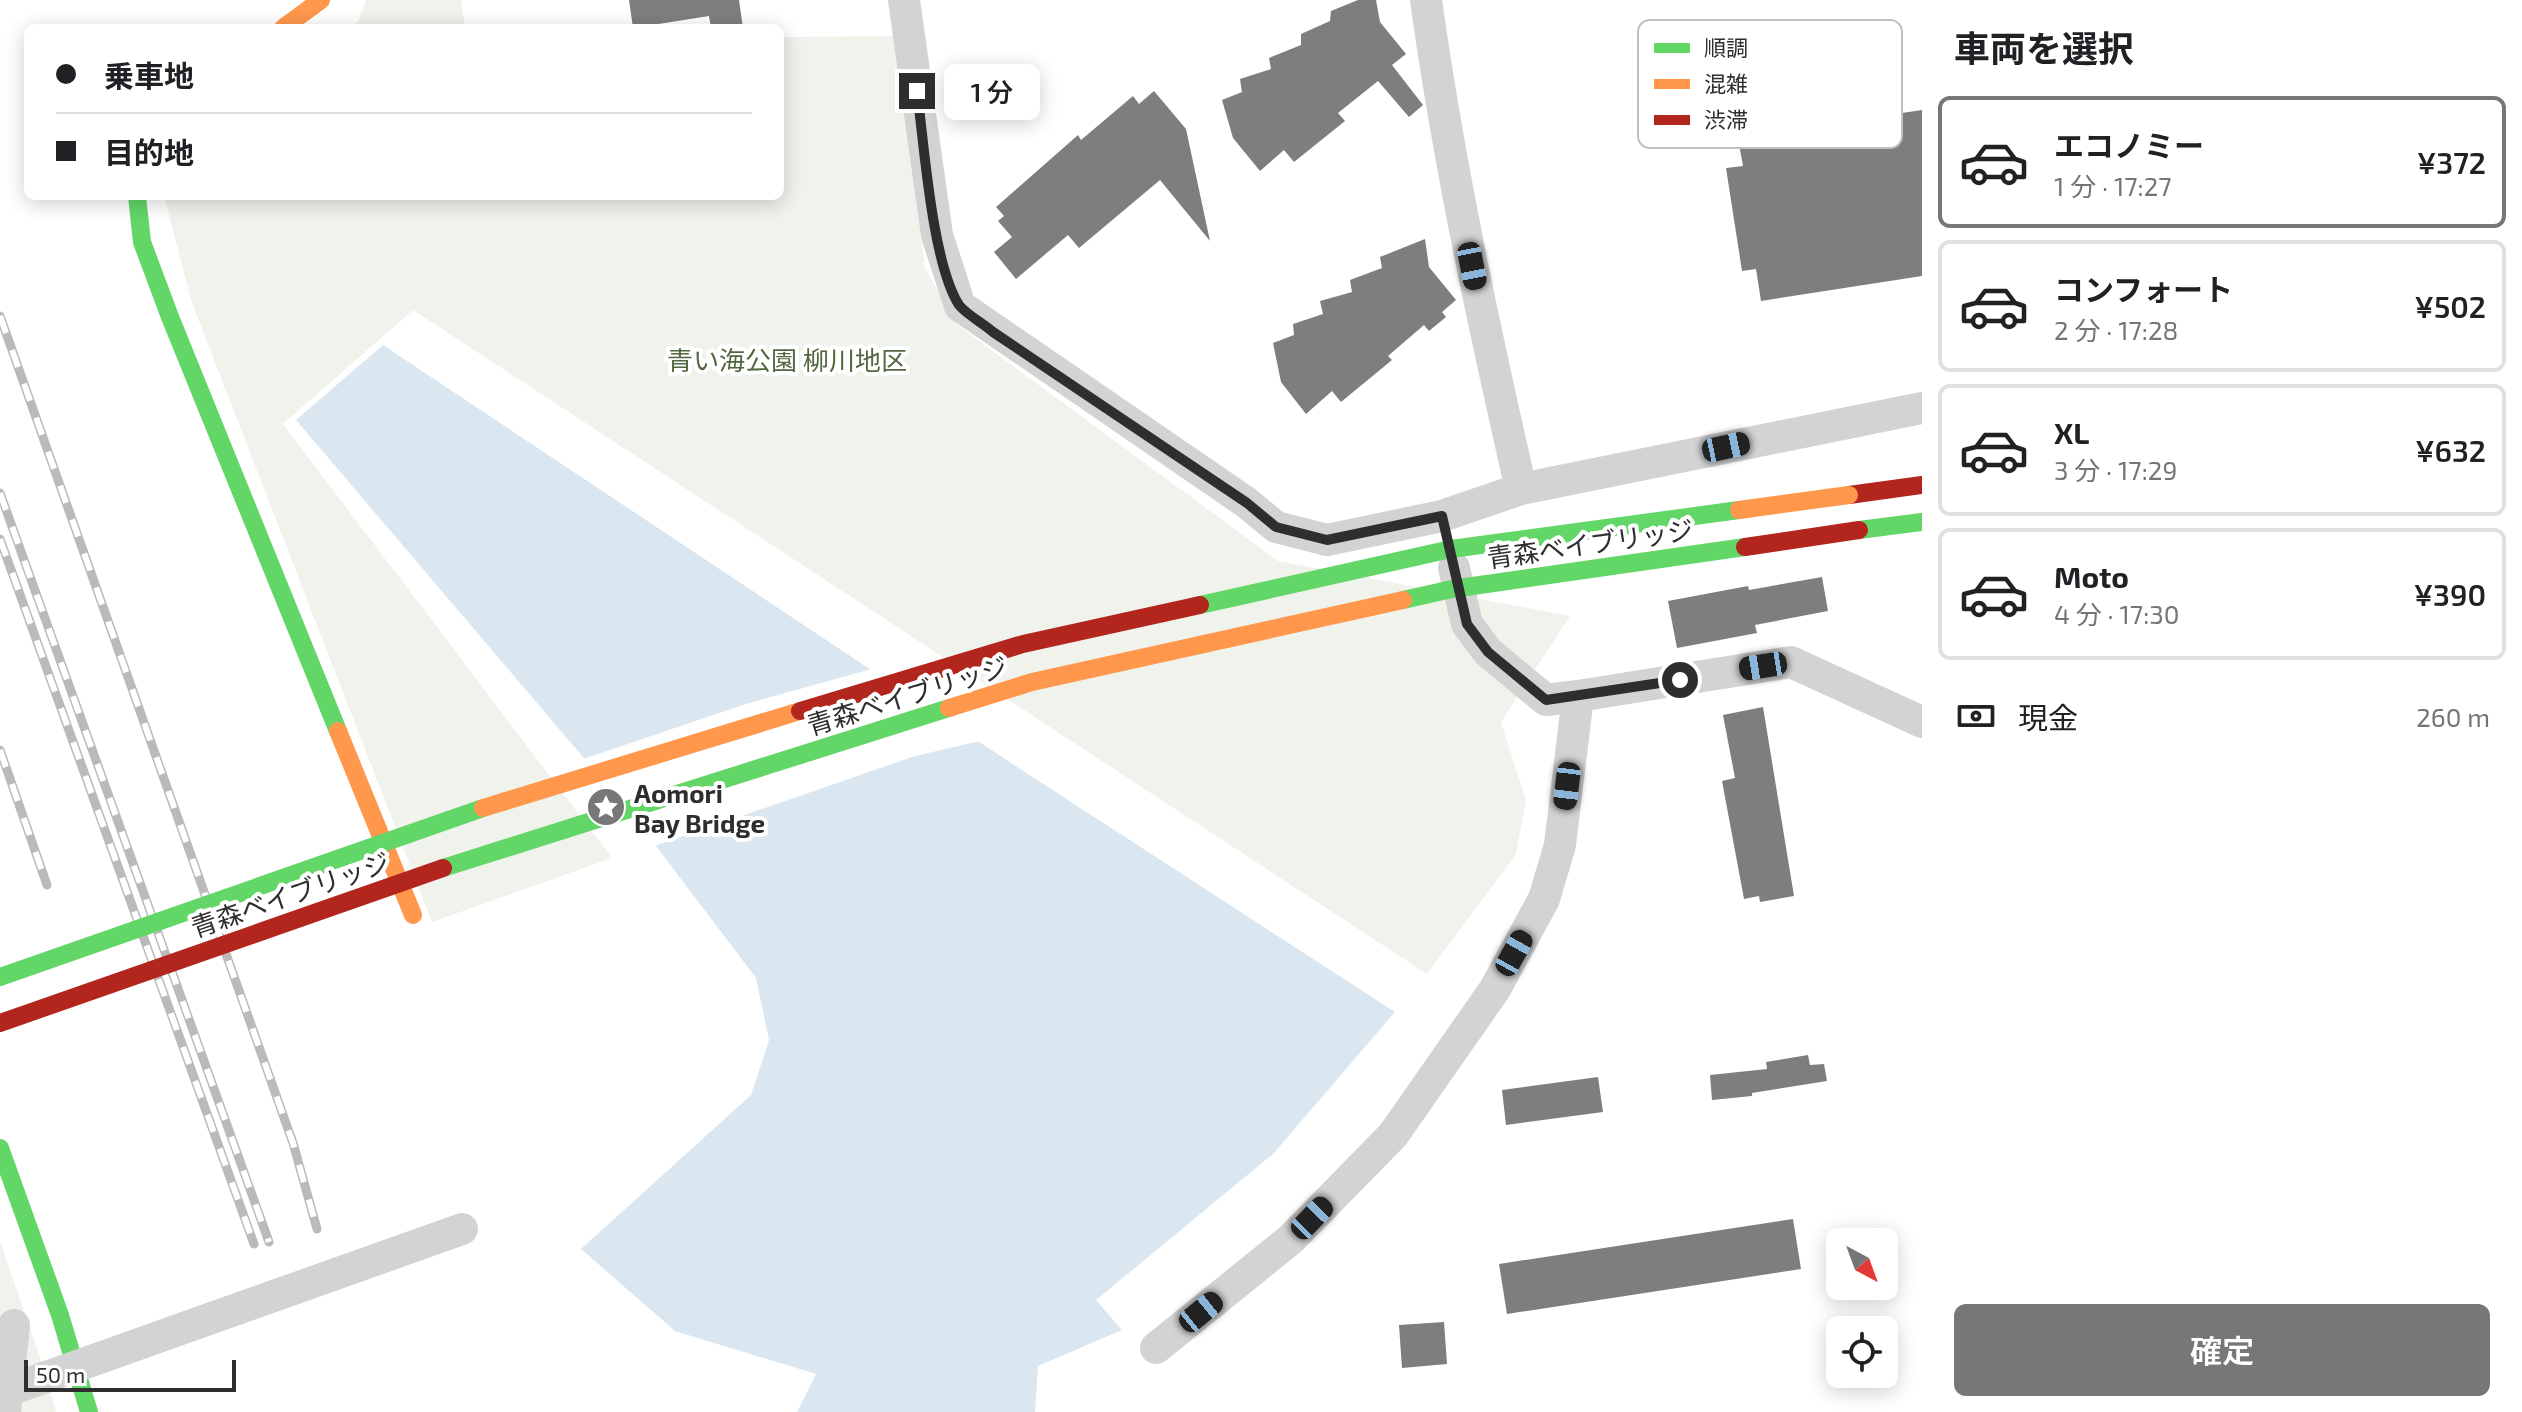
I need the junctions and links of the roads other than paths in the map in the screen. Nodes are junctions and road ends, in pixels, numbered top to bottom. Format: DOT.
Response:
graph roads {
  1 [pos="321,0"];
  2 [pos="904,0"];
  3 [pos="1426,0"];
  4 [pos="288,24"];
  5 [pos="137,200"];
  6 [pos="1922,408"];
  7 [pos="1921,485"];
  8 [pos="1521,489"];
  9 [pos="1442,516"];
  10 [pos="1913,525"];
  11 [pos="1578,696"];
  12 [pos="1922,722"];
  13 [pos="413,915"];
  14 [pos="0,977"];
  15 [pos="0,1023"];
  16 [pos="0,1148"];
  17 [pos="462,1229"];
  18 [pos="14,1325"];
  19 [pos="1156,1348"];
  20 [pos="6,1402"];
  21 [pos="89,1412"];
  1 -- 4 [label="street"];
  2 -- 9 [label="street"];
  3 -- 8 [label="street"];
  5 -- 13 [label="street"];
  6 -- 8 [label="street"];
  7 -- 14 [label="street, 青森ベイブリッジ, bridge"];
  8 -- 9 [label="street"];
  9 -- 11 [label="street"];
  10 -- 15 [label="street, 青森ベイブリッジ, bridge"];
  11 -- 12 [label="street"];
  11 -- 19 [label="street"];
  16 -- 21 [label="street"];
  17 -- 20 [label="street, bridge"];
  18 -- 20 [label="street"];
}
